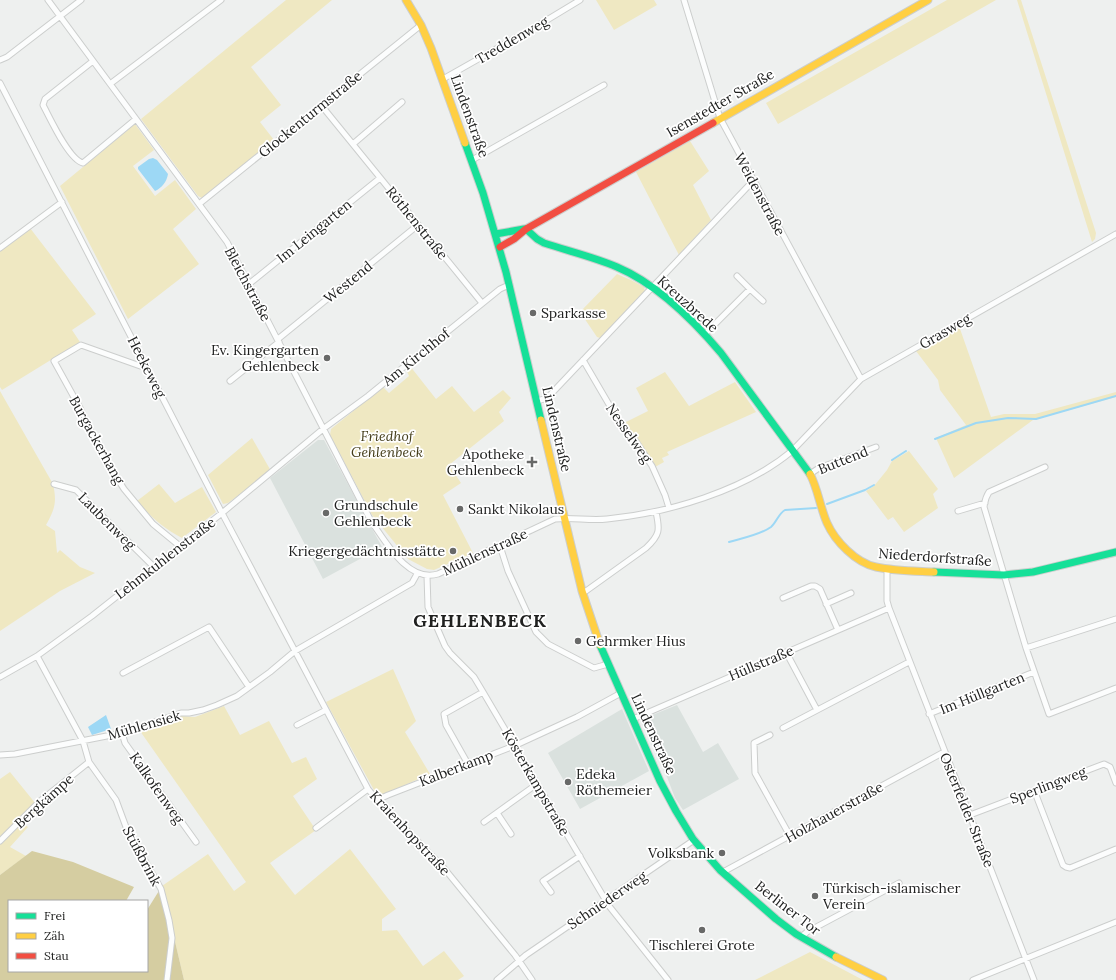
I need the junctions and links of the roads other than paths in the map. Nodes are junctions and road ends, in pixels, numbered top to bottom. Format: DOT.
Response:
graph roads {
  1 [pos="48,0"];
  2 [pos="81,0"];
  3 [pos="221,0"];
  4 [pos="406,0"];
  5 [pos="580,0"];
  6 [pos="684,0"];
  7 [pos="928,0"];
  8 [pos="60,17"];
  9 [pos="421,25"];
  10 [pos="0,60"];
  11 [pos="93,62"];
  12 [pos="443,79"];
  13 [pos="110,84"];
  14 [pos="0,85"];
  15 [pos="604,85"];
  16 [pos="402,102"];
  17 [pos="321,105"];
  18 [pos="720,118"];
  19 [pos="136,119"];
  20 [pos="353,144"];
  21 [pos="472,160"];
  22 [pos="380,178"];
  23 [pos="753,181"];
  24 [pos="62,202"];
  25 [pos="199,204"];
  26 [pos="418,224"];
  27 [pos="526,229"];
  28 [pos="496,234"];
  29 [pos="1116,234"];
  30 [pos="500,247"];
  31 [pos="0,248"];
  32 [pos="736,276"];
  33 [pos="248,284"];
  34 [pos="509,285"];
  35 [pos="653,287"];
  36 [pos="750,288"];
  37 [pos="763,301"];
  38 [pos="482,303"];
  39 [pos="705,334"];
  40 [pos="278,340"];
  41 [pos="583,360"];
  42 [pos="146,365"];
  43 [pos="861,379"];
  44 [pos="230,381"];
  45 [pos="537,401"];
  46 [pos="323,430"];
  47 [pos="876,447"];
  48 [pos="792,451"];
  49 [pos="1045,467"];
  50 [pos="810,474"];
  51 [pos="54,484"];
  52 [pos="984,503"];
  53 [pos="669,508"];
  54 [pos="958,510"];
  55 [pos="656,512"];
  56 [pos="222,513"];
  57 [pos="565,518"];
  58 [pos="181,546"];
  59 [pos="500,546"];
  60 [pos="1116,552"];
  61 [pos="154,567"];
  62 [pos="887,569"];
  63 [pos="417,574"];
  64 [pos="1004,575"];
  65 [pos="427,576"];
  66 [pos="582,591"];
  67 [pos="851,593"];
  68 [pos="783,598"];
  69 [pos="826,604"];
  70 [pos="889,608"];
  71 [pos="1116,619"];
  72 [pos="838,630"];
  73 [pos="1026,648"];
  74 [pos="295,651"];
  75 [pos="786,652"];
  76 [pos="37,656"];
  77 [pos="909,662"];
  78 [pos="608,664"];
  79 [pos="1034,672"];
  80 [pos="123,673"];
  81 [pos="0,677"];
  82 [pos="249,687"];
  83 [pos="1116,688"];
  84 [pos="483,692"];
  85 [pos="621,693"];
  86 [pos="326,710"];
  87 [pos="816,710"];
  88 [pos="929,714"];
  89 [pos="633,719"];
  90 [pos="297,725"];
  91 [pos="783,728"];
  92 [pos="122,733"];
  93 [pos="770,735"];
  94 [pos="83,741"];
  95 [pos="514,746"];
  96 [pos="944,752"];
  97 [pos="0,755"];
  98 [pos="90,762"];
  99 [pos="468,764"];
  100 [pos="1116,783"];
  101 [pos="537,784"];
  102 [pos="368,789"];
  103 [pos="1034,790"];
  104 [pos="377,800"];
  105 [pos="497,813"];
  106 [pos="970,815"];
  107 [pos="484,822"];
  108 [pos="316,828"];
  109 [pos="511,834"];
  110 [pos="790,836"];
  111 [pos="694,840"];
  112 [pos="0,841"];
  113 [pos="196,842"];
  114 [pos="1116,849"];
  115 [pos="706,854"];
  116 [pos="580,856"];
  117 [pos="723,872"];
  118 [pos="899,883"];
  119 [pos="551,892"];
  120 [pos="605,900"];
  121 [pos="1116,922"];
  122 [pos="801,938"];
  123 [pos="1025,958"];
  124 [pos="520,961"];
  125 [pos="167,980"];
  126 [pos="497,980"];
  127 [pos="532,980"];
  128 [pos="668,980"];
  129 [pos="883,980"];
  130 [pos="973,980"];
  131 [pos="1034,980"];
  1 -- 8 [label="street, Bleichstraße"];
  2 -- 8 [label="street"];
  3 -- 13 [label="street"];
  4 -- 9 [label="main road, Lindenstraße"];
  5 -- 12 [label="street, Treddenweg"];
  6 -- 18 [label="street, Weidenstraße"];
  7 -- 18 [label="main road, Isenstedter Straße"];
  8 -- 10 [label="street"];
  8 -- 11 [label="street, Bleichstraße"];
  9 -- 12 [label="main road, Lindenstraße"];
  9 -- 17 [label="street, Glockenturmstraße"];
  11 -- 13 [label="street, Bleichstraße"];
  11 -- 19 [label="street"];
  12 -- 21 [label="main road, Lindenstraße"];
  13 -- 19 [label="street, Bleichstraße"];
  14 -- 24 [label="street, Heekeweg"];
  15 -- 21 [label="street"];
  16 -- 20 [label="street"];
  17 -- 20 [label="street, Röthenstraße"];
  17 -- 25 [label="street, Glockenturmstraße"];
  18 -- 23 [label="street, Weidenstraße"];
  18 -- 27 [label="main road, Isenstedter Straße"];
  19 -- 25 [label="street, Bleichstraße"];
  20 -- 22 [label="street, Röthenstraße"];
  21 -- 28 [label="main road, Lindenstraße"];
  22 -- 26 [label="street, Röthenstraße"];
  22 -- 33 [label="street, Im Leingarten"];
  23 -- 35 [label="street"];
  23 -- 43 [label="street, Weidenstraße"];
  24 -- 31 [label="street"];
  24 -- 42 [label="street, Heekeweg"];
  25 -- 33 [label="street, Bleichstraße"];
  26 -- 38 [label="street, Röthenstraße"];
  26 -- 40 [label="street, Westend"];
  27 -- 28 [label="main road, Isenstedter Straße"];
  27 -- 30 [label="main road, Isenstedter Straße"];
  27 -- 35 [label="main road, Kreuzbrede"];
  28 -- 30 [label="main road, Lindenstraße"];
  29 -- 43 [label="street, Grasweg"];
  30 -- 34 [label="main road, Lindenstraße"];
  32 -- 36 [label="street"];
  33 -- 40 [label="street, Bleichstraße"];
  34 -- 38 [label="street, Am Kirchhof"];
  34 -- 45 [label="main road, Lindenstraße"];
  35 -- 39 [label="main road, Kreuzbrede"];
  35 -- 41 [label="street"];
  36 -- 37 [label="street"];
  36 -- 39 [label="street"];
  38 -- 46 [label="street, Am Kirchhof"];
  39 -- 48 [label="main road, Kreuzbrede"];
  40 -- 44 [label="street, Westend"];
  40 -- 46 [label="street, Bleichstraße"];
  41 -- 45 [label="street"];
  41 -- 53 [label="street, Nesselweg"];
  42 -- 56 [label="street, Heekeweg"];
  42 -- 58 [label="street, Burgackerhang"];
  43 -- 48 [label="street, Grasweg"];
  45 -- 57 [label="main road, Lindenstraße"];
  46 -- 56 [label="street, Lehmkuhlenstraße"];
  46 -- 63 [label="street, Bleichstraße"];
  47 -- 50 [label="street, Buttend"];
  48 -- 50 [label="main road, Niederdorfstraße"];
  48 -- 53 [label="street"];
  49 -- 52 [label="street"];
  50 -- 62 [label="main road, Niederdorfstraße"];
  51 -- 61 [label="street, Laubenweg"];
  52 -- 54 [label="street"];
  52 -- 64 [label="street, Im Hüllgarten"];
  53 -- 55 [label="street"];
  55 -- 57 [label="street"];
  55 -- 66 [label="street"];
  56 -- 58 [label="street, Lehmkuhlenstraße"];
  56 -- 74 [label="street, Heekeweg"];
  57 -- 59 [label="street, Mühlenstraße"];
  57 -- 66 [label="main road, Lindenstraße"];
  58 -- 61 [label="street, Lehmkuhlenstraße"];
  59 -- 65 [label="street, Mühlenstraße"];
  59 -- 78 [label="street"];
  60 -- 64 [label="main road, Niederdorfstraße"];
  61 -- 76 [label="street, Lehmkuhlenstraße"];
  62 -- 64 [label="main road, Niederdorfstraße"];
  62 -- 70 [label="street, Osterfelder Straße"];
  63 -- 65 [label="street, Bleichstraße"];
  63 -- 74 [label="street"];
  64 -- 73 [label="street, Im Hüllgarten"];
  65 -- 84 [label="street, Kösterkampstraße"];
  66 -- 78 [label="main road, Lindenstraße"];
  67 -- 69 [label="street"];
  68 -- 69 [label="street"];
  69 -- 72 [label="street"];
  70 -- 72 [label="street, Hüllstraße"];
  70 -- 77 [label="street, Osterfelder Straße"];
  71 -- 73 [label="street"];
  72 -- 75 [label="street, Hüllstraße"];
  73 -- 79 [label="street, Im Hüllgarten"];
  74 -- 82 [label="street, Mühlensiek"];
  74 -- 86 [label="street, Kraienhopstraße"];
  75 -- 87 [label="street"];
  75 -- 89 [label="street, Hüllstraße"];
  76 -- 81 [label="street, Lehmkuhlenstraße"];
  76 -- 94 [label="street, Stüßbrink"];
  77 -- 87 [label="street"];
  77 -- 88 [label="street, Osterfelder Straße"];
  78 -- 85 [label="main road, Lindenstraße"];
  79 -- 83 [label="street, Im Hüllgarten"];
  79 -- 88 [label="street, Im Hüllgarten"];
  80 -- 82 [label="street"];
  82 -- 92 [label="street, Mühlensiek"];
  84 -- 95 [label="street, Kösterkampstraße"];
  84 -- 99 [label="street"];
  85 -- 89 [label="main road, Lindenstraße"];
  85 -- 95 [label="street, Kalberkamp"];
  86 -- 90 [label="street"];
  86 -- 102 [label="street, Kraienhopstraße"];
  87 -- 91 [label="street"];
  88 -- 96 [label="street, Osterfelder Straße"];
  89 -- 111 [label="main road, Lindenstraße"];
  92 -- 94 [label="street, Mühlensiek"];
  92 -- 113 [label="street, Kalkofenweg"];
  93 -- 110 [label="street"];
  94 -- 97 [label="street, Mühlensiek"];
  94 -- 98 [label="street, Stüßbrink"];
  95 -- 99 [label="street, Kalberkamp"];
  95 -- 101 [label="street, Kösterkampstraße"];
  96 -- 106 [label="street, Osterfelder Straße"];
  96 -- 110 [label="street, Holzhauerstraße"];
  98 -- 112 [label="street, Bergkämpe"];
  98 -- 125 [label="street, Stüßbrink"];
  99 -- 104 [label="street, Kalberkamp"];
  100 -- 103 [label="street, Sperlingweg"];
  101 -- 105 [label="street"];
  101 -- 116 [label="street, Kösterkampstraße"];
  102 -- 104 [label="street, Kraienhopstraße"];
  102 -- 108 [label="street"];
  103 -- 106 [label="street, Sperlingweg"];
  103 -- 114 [label="street"];
  104 -- 124 [label="street, Kraienhopstraße"];
  105 -- 107 [label="street"];
  105 -- 109 [label="street"];
  106 -- 123 [label="street, Osterfelder Straße"];
  110 -- 117 [label="street, Holzhauerstraße"];
  111 -- 115 [label="main road, Lindenstraße"];
  111 -- 120 [label="street, Schniederweg"];
  115 -- 117 [label="main road, Berliner Tor"];
  116 -- 119 [label="street"];
  116 -- 120 [label="street, Kösterkampstraße"];
  117 -- 122 [label="main road, Berliner Tor"];
  118 -- 122 [label="street"];
  120 -- 124 [label="street, Schniederweg"];
  120 -- 128 [label="street, Kösterkampstraße"];
  121 -- 123 [label="street"];
  122 -- 129 [label="main road, Berliner Tor"];
  123 -- 130 [label="street"];
  123 -- 131 [label="street, Osterfelder Straße"];
  124 -- 126 [label="street, Schniederweg"];
  124 -- 127 [label="street, Kraienhopstraße"];
}
